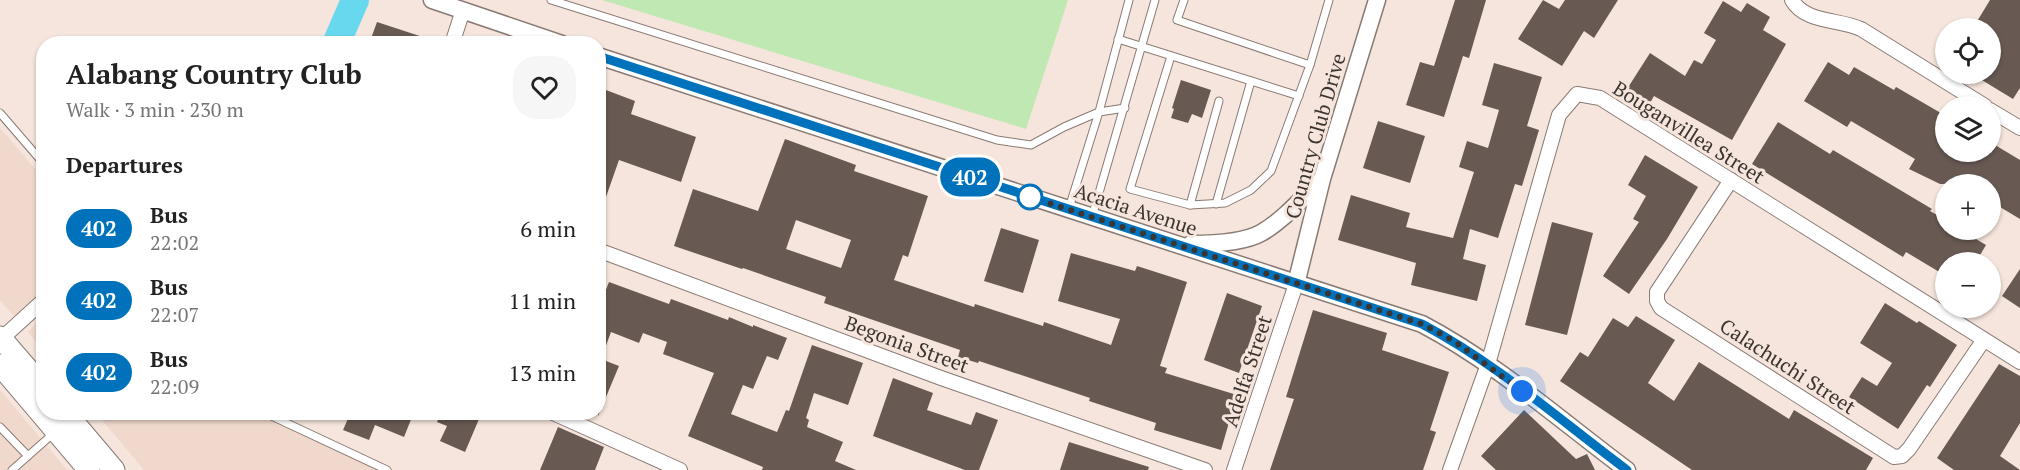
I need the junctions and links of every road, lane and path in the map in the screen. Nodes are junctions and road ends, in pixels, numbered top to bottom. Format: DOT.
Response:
graph roads {
  1 [pos="432,0"];
  2 [pos="551,0"];
  3 [pos="1129,0"];
  4 [pos="1155,0"];
  5 [pos="1184,0"];
  6 [pos="1329,0"];
  7 [pos="1377,0"];
  8 [pos="1792,0"];
  9 [pos="463,10"];
  10 [pos="455,36"];
  11 [pos="539,36"];
  12 [pos="1118,39"];
  13 [pos="1142,46"];
  14 [pos="1171,56"];
  15 [pos="606,59"];
  16 [pos="1310,65"];
  17 [pos="1251,81"];
  18 [pos="1299,96"];
  19 [pos="1969,96"];
  20 [pos="1219,101"];
  21 [pos="1125,108"];
  22 [pos="1099,112"];
  23 [pos="0,113"];
  24 [pos="2001,117"];
  25 [pos="2020,128"];
  26 [pos="36,155"];
  27 [pos="1322,179"];
  28 [pos="1731,180"];
  29 [pos="1216,204"];
  30 [pos="1190,205"];
  31 [pos="1068,209"];
  32 [pos="1092,217"];
  33 [pos="1178,245"];
  34 [pos="606,253"];
  35 [pos="1296,284"];
  36 [pos="36,307"];
  37 [pos="0,338"];
  38 [pos="1983,340"];
  39 [pos="2020,362"];
  40 [pos="1488,364"];
  41 [pos="0,365"];
  42 [pos="36,379"];
  43 [pos="36,399"];
  44 [pos="280,420"];
  45 [pos="569,420"];
  46 [pos="60,422"];
  47 [pos="1,429"];
  48 [pos="28,456"];
  49 [pos="12,470"];
  50 [pos="89,470"];
  51 [pos="114,470"];
  52 [pos="387,470"];
  53 [pos="680,470"];
  54 [pos="1205,470"];
  55 [pos="1234,470"];
  56 [pos="1450,470"];
  57 [pos="1627,470"];
  1 -- 9 [label="street"];
  2 -- 22 [label="lane"];
  3 -- 12 [label="lane"];
  4 -- 13 [label="lane"];
  5 -- 16 [label="lane"];
  6 -- 16 [label="lane"];
  7 -- 27 [label="street, Country Club Drive"];
  8 -- 19 [label="street"];
  9 -- 10 [label="street"];
  9 -- 11 [label="street"];
  12 -- 13 [label="lane"];
  12 -- 22 [label="lane"];
  13 -- 14 [label="lane"];
  13 -- 21 [label="lane"];
  14 -- 17 [label="lane"];
  14 -- 30 [label="lane"];
  15 -- 31 [label="street, Acacia Avenue"];
  16 -- 18 [label="lane"];
  17 -- 18 [label="lane"];
  17 -- 29 [label="lane"];
  18 -- 29 [label="lane"];
  20 -- 30 [label="lane"];
  21 -- 22 [label="lane"];
  21 -- 32 [label="lane"];
  22 -- 31 [label="lane"];
  23 -- 26 [label="lane"];
  24 -- 25 [label="street"];
  27 -- 33 [label="street"];
  27 -- 35 [label="street, Country Club Drive"];
  28 -- 38 [label="street, Bouganvillea Street"];
  28 -- 38 [label="street, Calachuchi Street"];
  28 -- 40 [label="street, Bouganvillea Street"];
  29 -- 30 [label="lane"];
  31 -- 32 [label="street, Acacia Avenue"];
  32 -- 33 [label="street, Acacia Avenue"];
  33 -- 35 [label="street, Acacia Avenue"];
  34 -- 54 [label="street, Begonia Street"];
  35 -- 40 [label="street, Acacia Avenue"];
  35 -- 55 [label="street, Adelfa Street"];
  36 -- 37 [label="street"];
  37 -- 42 [label="main road"];
  38 -- 39 [label="street, Bouganvillea Street"];
  40 -- 56 [label="street"];
  40 -- 57 [label="street, Acacia Avenue"];
  41 -- 43 [label="main road"];
  44 -- 52 [label="lane"];
  45 -- 53 [label="street"];
  46 -- 48 [label="lane"];
  46 -- 50 [label="main road"];
  46 -- 51 [label="main road"];
  47 -- 48 [label="lane"];
  48 -- 49 [label="lane"];
}
